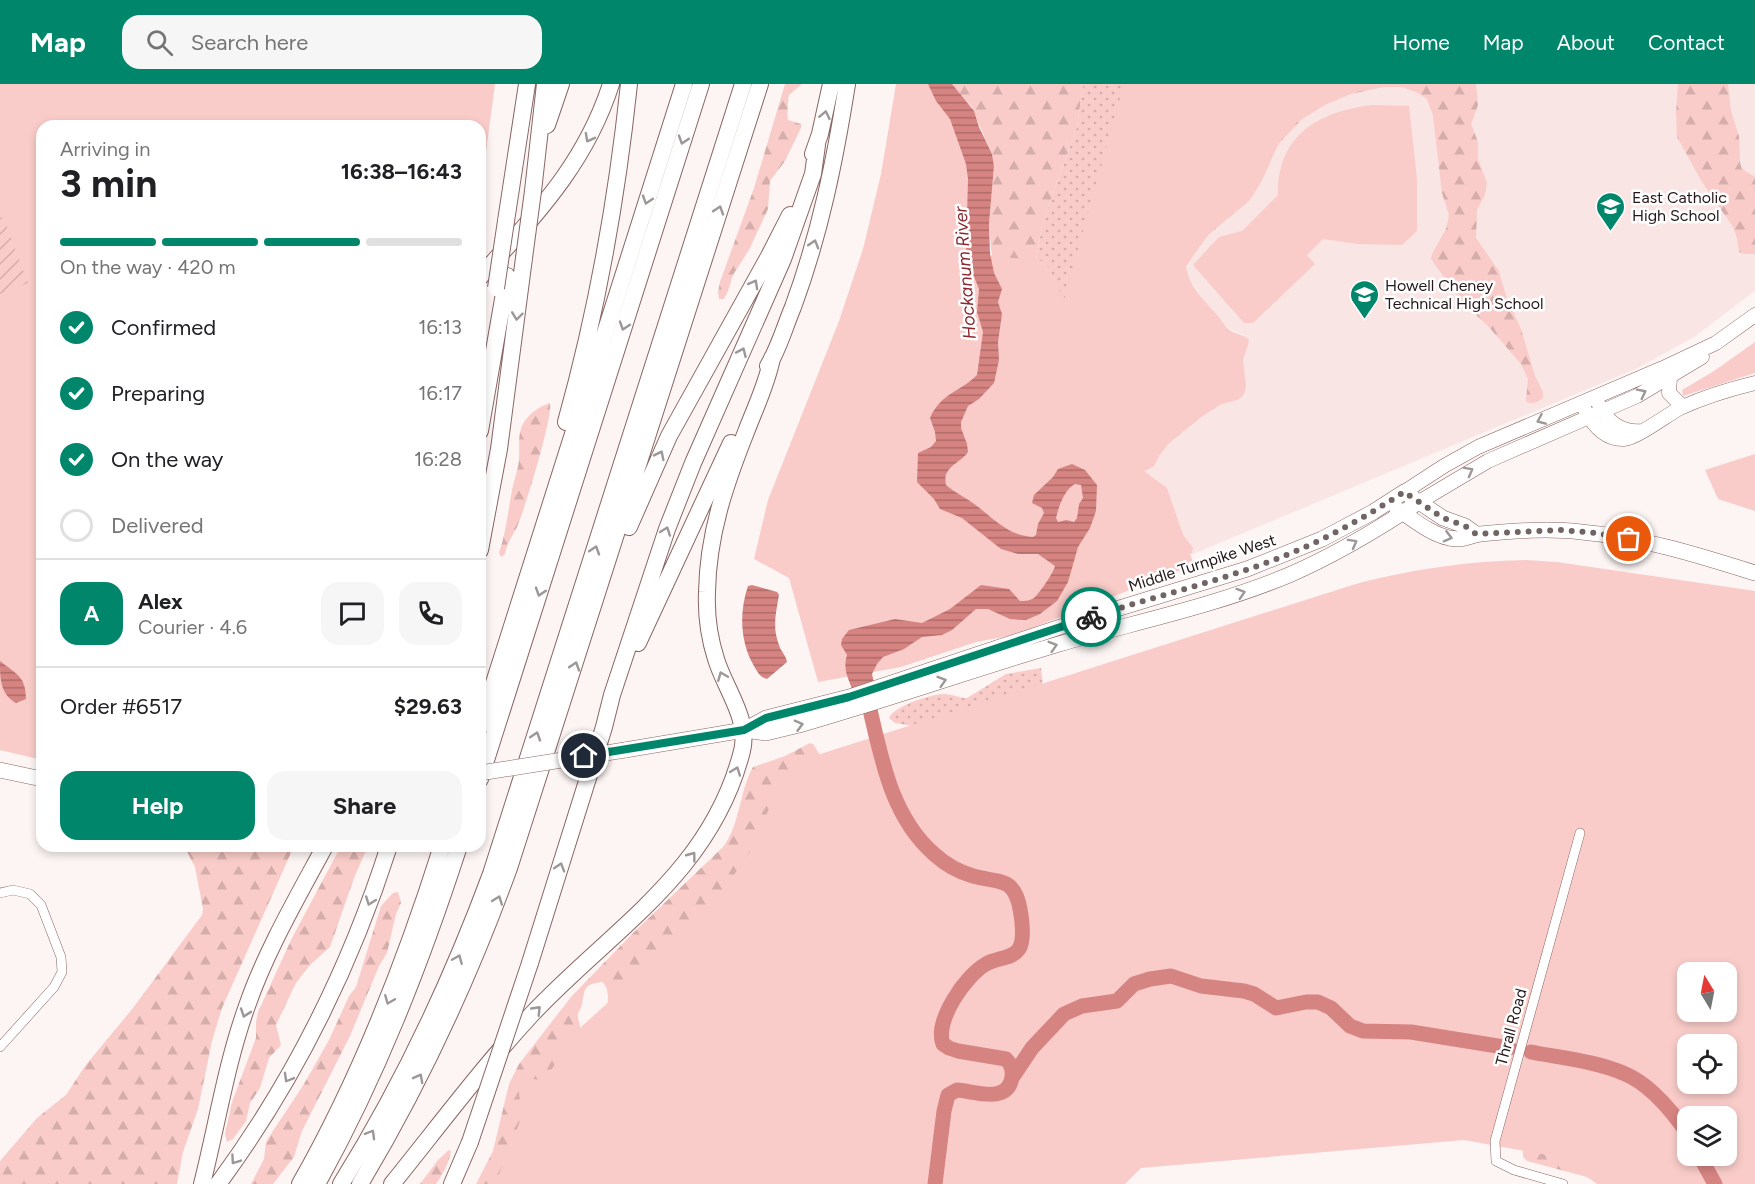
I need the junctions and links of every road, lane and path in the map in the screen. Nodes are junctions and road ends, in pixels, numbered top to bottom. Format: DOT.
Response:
graph roads {
  1 [pos="526,84"];
  2 [pos="532,84"];
  3 [pos="545,84"];
  4 [pos="561,84"];
  5 [pos="611,84"];
  6 [pos="628,84"];
  7 [pos="684,84"];
  8 [pos="701,84"];
  9 [pos="743,84"];
  10 [pos="760,84"];
  11 [pos="831,84"];
  12 [pos="847,84"];
  13 [pos="818,145"];
  14 [pos="537,160"];
  15 [pos="511,215"];
  16 [pos="486,270"];
  17 [pos="502,282"];
  18 [pos="1755,315"];
  19 [pos="1716,343"];
  20 [pos="486,347"];
  21 [pos="772,358"];
  22 [pos="1670,377"];
  23 [pos="1755,383"];
  24 [pos="486,390"];
  25 [pos="1595,397"];
  26 [pos="1581,403"];
  27 [pos="1683,407"];
  28 [pos="1602,411"];
  29 [pos="1589,417"];
  30 [pos="1642,431"];
  31 [pos="1404,492"];
  32 [pos="1419,502"];
  33 [pos="1387,503"];
  34 [pos="551,504"];
  35 [pos="1403,513"];
  36 [pos="486,518"];
  37 [pos="1476,534"];
  38 [pos="607,564"];
  39 [pos="1755,573"];
  40 [pos="995,656"];
  41 [pos="486,708"];
  42 [pos="604,727"];
  43 [pos="744,730"];
  44 [pos="486,760"];
  45 [pos="0,770"];
  46 [pos="486,772"];
  47 [pos="36,778"];
  48 [pos="1580,833"];
  49 [pos="311,852"];
  50 [pos="322,852"];
  51 [pos="387,852"];
  52 [pos="440,852"];
  53 [pos="457,852"];
  54 [pos="0,892"];
  55 [pos="267,958"];
  56 [pos="0,1047"];
  57 [pos="202,1184"];
  58 [pos="218,1184"];
  59 [pos="300,1184"];
  60 [pos="317,1184"];
  61 [pos="341,1184"];
  62 [pos="360,1184"];
  63 [pos="392,1184"];
  64 [pos="452,1184"];
  65 [pos="1563,1184"];
  1 -- 15 [label="highway"];
  2 -- 15 [label="highway"];
  3 -- 14 [label="highway"];
  4 -- 14 [label="highway"];
  5 -- 16 [label="highway, one-way"];
  6 -- 34 [label="highway"];
  7 -- 34 [label="highway, one-way"];
  8 -- 44 [label="highway, one-way"];
  61 -- 9 [label="highway, one-way"];
  38 -- 10 [label="highway, one-way"];
  13 -- 11 [label="highway, one-way"];
  21 -- 12 [label="highway, one-way"];
  38 -- 13 [label="highway, one-way"];
  42 -- 13 [label="highway, one-way"];
  14 -- 36 [label="highway, one-way, bridge"];
  15 -- 17 [label="highway"];
  17 -- 20 [label="highway"];
  17 -- 24 [label="highway"];
  18 -- 19 [label="main road"];
  19 -- 22 [label="main road, Middle Turnpike West"];
  19 -- 25 [label="main road, Middle Turnpike West"];
  21 -- 42 [label="highway"];
  43 -- 21 [label="highway, one-way"];
  22 -- 27 [label="main road"];
  28 -- 22 [label="main road, Middle Turnpike West, one-way"];
  23 -- 27 [label="main road"];
  25 -- 26 [label="main road, Middle Turnpike West"];
  25 -- 28 [label="main road"];
  26 -- 29 [label="main road"];
  26 -- 31 [label="main road, Middle Turnpike West, one-way"];
  27 -- 30 [label="main road"];
  28 -- 29 [label="main road, Middle Turnpike West"];
  28 -- 30 [label="main road"];
  29 -- 30 [label="main road"];
  32 -- 29 [label="main road, Middle Turnpike West, one-way"];
  31 -- 32 [label="main road"];
  31 -- 33 [label="main road, Middle Turnpike West"];
  32 -- 35 [label="main road, Middle Turnpike West"];
  32 -- 37 [label="main road"];
  33 -- 35 [label="main road"];
  33 -- 40 [label="main road, Middle Turnpike West"];
  34 -- 41 [label="highway"];
  35 -- 37 [label="main road, one-way"];
  40 -- 35 [label="main road, Middle Turnpike West, one-way"];
  37 -- 39 [label="main road"];
  62 -- 38 [label="highway, one-way"];
  40 -- 43 [label="main road, Middle Turnpike West"];
  64 -- 42 [label="highway, one-way, bridge"];
  43 -- 46 [label="main road, Middle Turnpike West, bridge"];
  63 -- 43 [label="highway, one-way"];
  45 -- 47 [label="main road"];
  48 -- 65 [label="street, Thrall Road"];
  49 -- 55 [label="highway"];
  50 -- 55 [label="highway"];
  51 -- 58 [label="highway, one-way"];
  52 -- 59 [label="highway, one-way"];
  53 -- 60 [label="highway"];
  54 -- 56 [label="street"];
  55 -- 57 [label="highway, one-way"];
}
